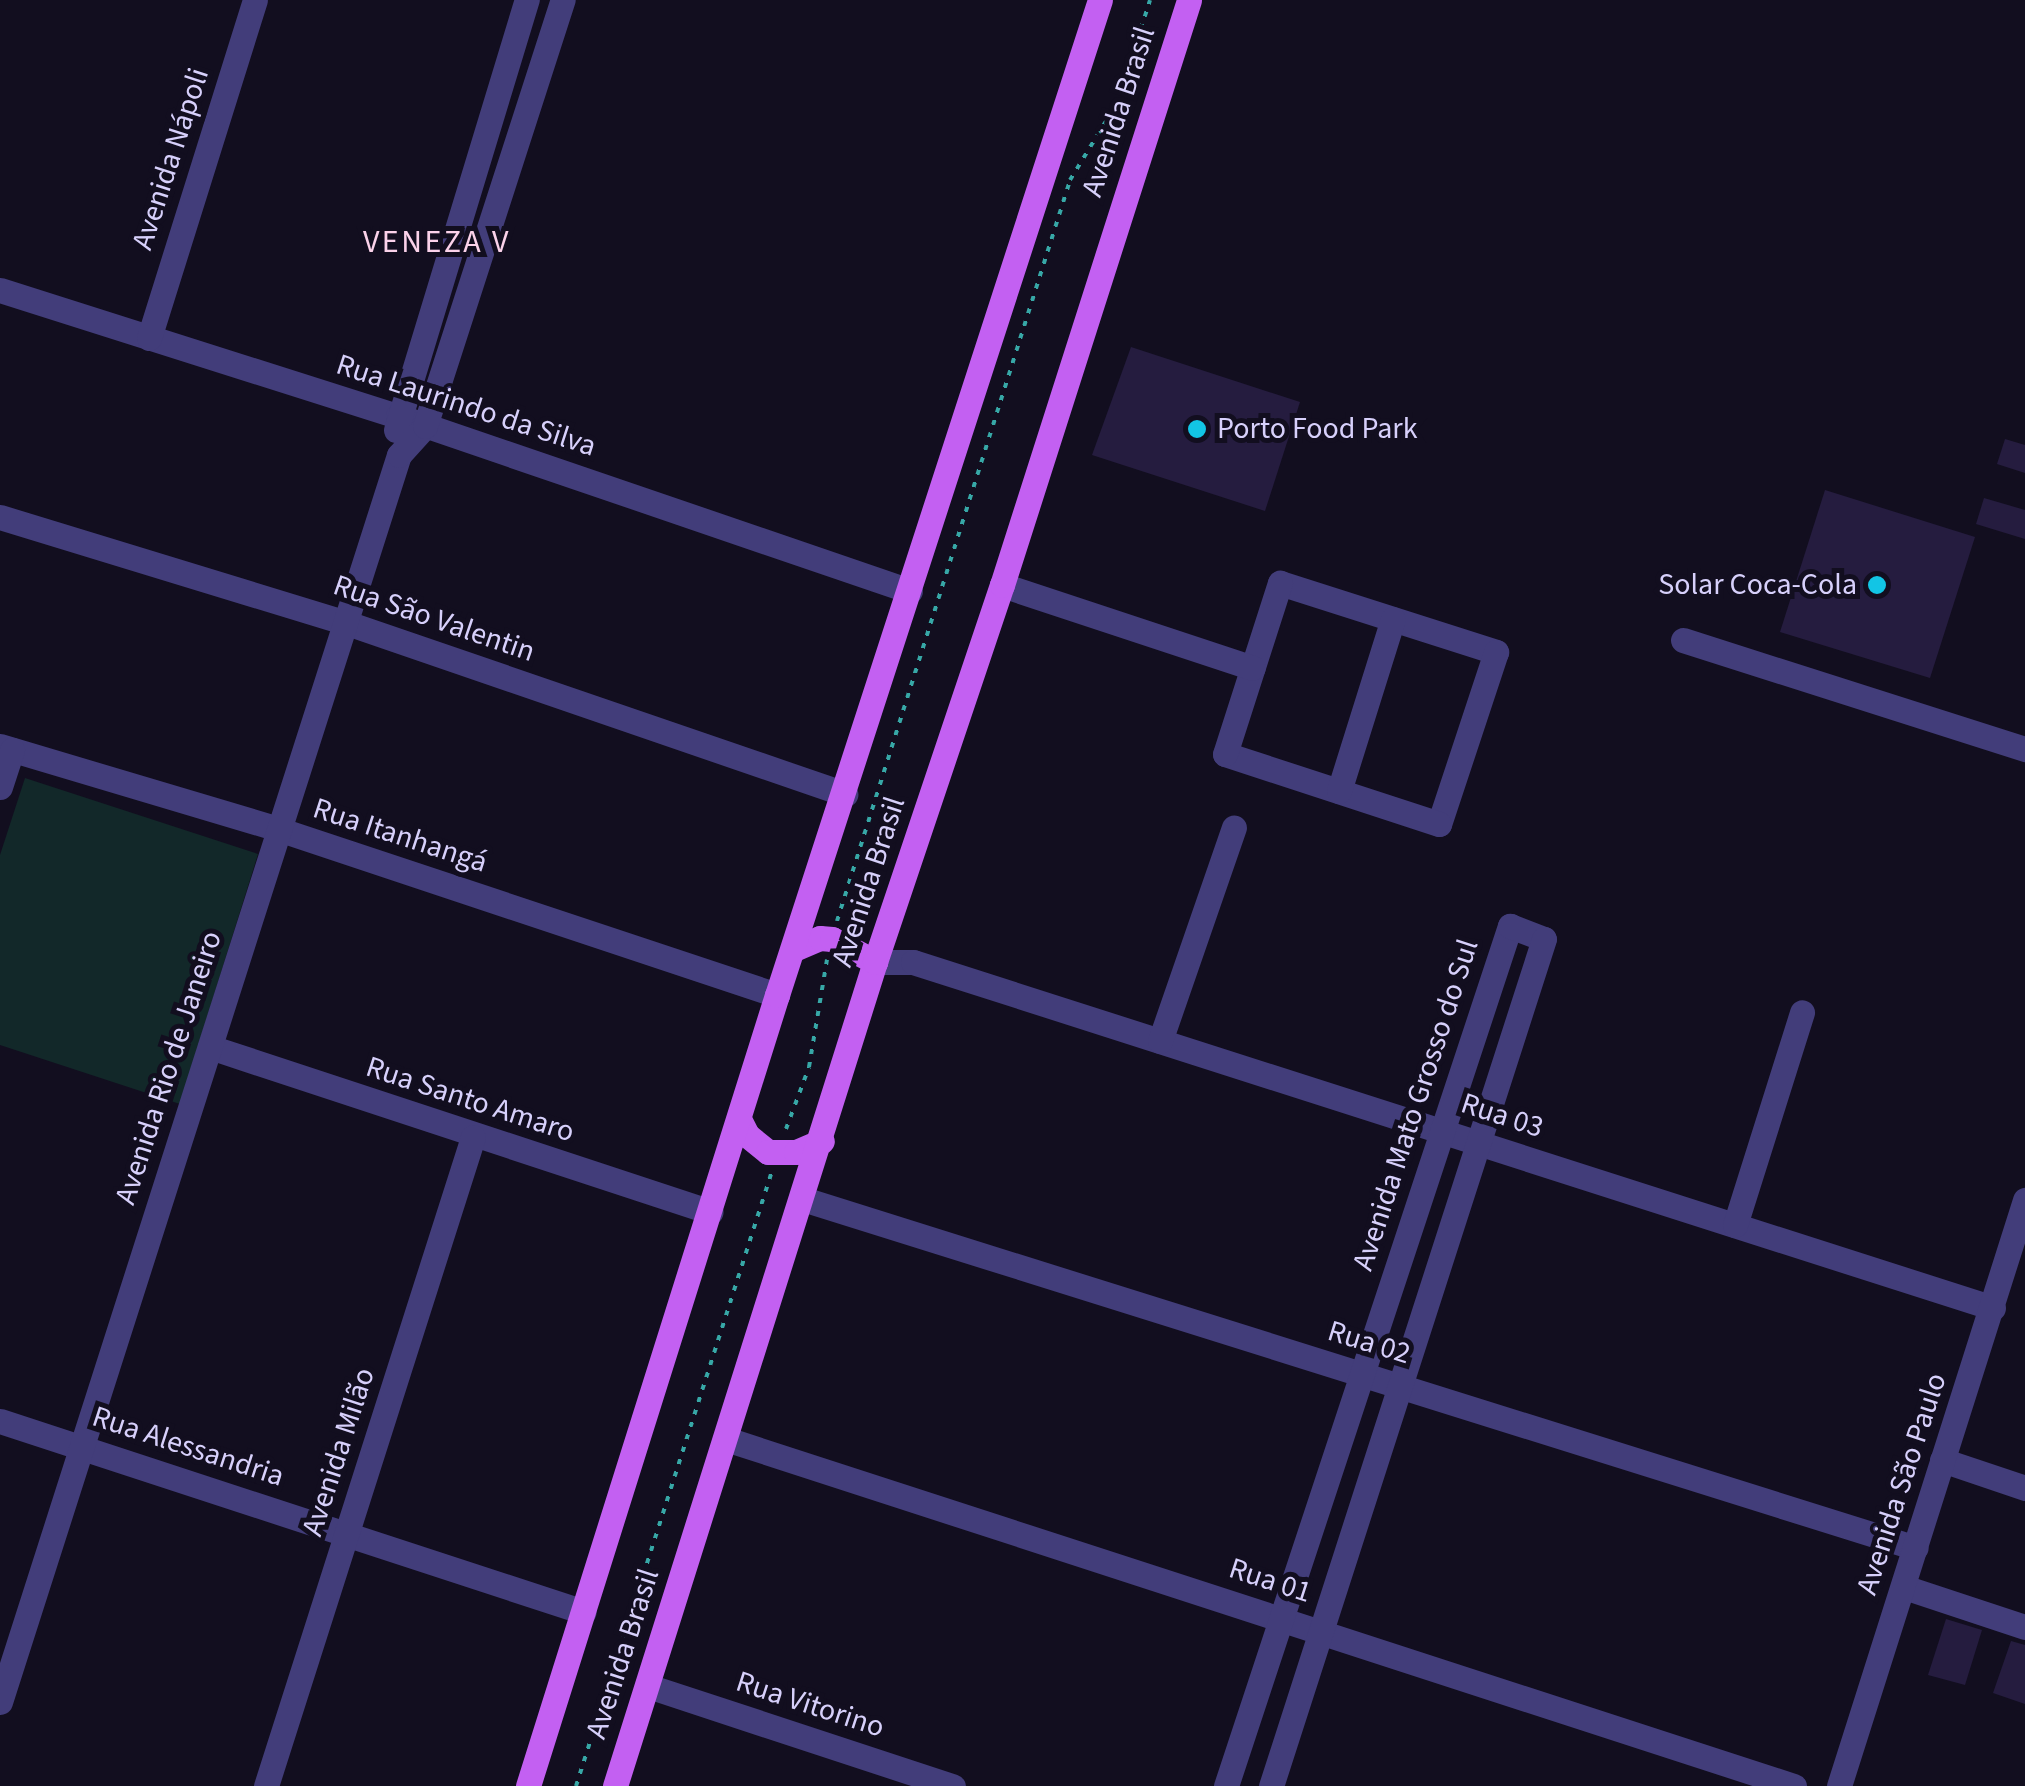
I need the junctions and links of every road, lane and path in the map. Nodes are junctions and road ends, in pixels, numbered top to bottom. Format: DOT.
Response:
graph roads {
  1 [pos="255,0"];
  2 [pos="527,0"];
  3 [pos="563,0"];
  4 [pos="1100,0"];
  5 [pos="1150,0"];
  6 [pos="1189,0"];
  7 [pos="0,290"];
  8 [pos="149,338"];
  9 [pos="398,416"];
  10 [pos="424,426"];
  11 [pos="399,455"];
  12 [pos="0,516"];
  13 [pos="1002,585"];
  14 [pos="910,591"];
  15 [pos="1393,619"];
  16 [pos="346,623"];
  17 [pos="1683,640"];
  18 [pos="1253,668"];
  19 [pos="6,748"];
  20 [pos="2025,749"];
  21 [pos="0,787"];
  22 [pos="1339,791"];
  23 [pos="844,794"];
  24 [pos="1234,828"];
  25 [pos="281,830"];
  26 [pos="832,939"];
  27 [pos="794,949"];
  28 [pos="876,962"];
  29 [pos="777,995"];
  30 [pos="1802,1012"];
  31 [pos="1160,1041"];
  32 [pos="210,1047"];
  33 [pos="740,1121"];
  34 [pos="1442,1131"];
  35 [pos="473,1137"];
  36 [pos="822,1142"];
  37 [pos="1478,1143"];
  38 [pos="778,1154"];
  39 [pos="803,1199"];
  40 [pos="2025,1200"];
  41 [pos="711,1212"];
  42 [pos="1734,1225"];
  43 [pos="2017,1251"];
  44 [pos="1993,1308"];
  45 [pos="1361,1374"];
  46 [pos="1400,1386"];
  47 [pos="0,1421"];
  48 [pos="726,1438"];
  49 [pos="82,1447"];
  50 [pos="1942,1460"];
  51 [pos="2025,1488"];
  52 [pos="348,1532"];
  53 [pos="1916,1548"];
  54 [pos="1904,1587"];
  55 [pos="584,1612"];
  56 [pos="1281,1619"];
  57 [pos="2025,1627"];
  58 [pos="1320,1632"];
  59 [pos="648,1686"];
  60 [pos="0,1702"];
  61 [pos="266,1786"];
  62 [pos="528,1786"];
  63 [pos="576,1786"];
  64 [pos="615,1786"];
  65 [pos="953,1786"];
  66 [pos="1226,1786"];
  67 [pos="1271,1786"];
  68 [pos="1794,1786"];
  69 [pos="1839,1786"];
  1 -- 8 [label="street, Avenida Nápoli"];
  2 -- 9 [label="street, Avenida Rio de Janeiro"];
  3 -- 10 [label="street"];
  4 -- 14 [label="main road, Avenida Brasil"];
  5 -- 26 [label="path"];
  6 -- 13 [label="main road, Avenida Brasil"];
  7 -- 8 [label="street, Rua Laurindo da Silva"];
  8 -- 9 [label="street, Rua Laurindo da Silva"];
  9 -- 10 [label="street, Rua Laurindo da Silva"];
  9 -- 11 [label="street, Avenida Rio de Janeiro"];
  10 -- 11 [label="street, Avenida Rio de Janeiro"];
  10 -- 14 [label="street, Rua Laurindo da Silva"];
  11 -- 16 [label="street, Avenida Rio de Janeiro"];
  12 -- 16 [label="street, Rua São Valentin"];
  13 -- 18 [label="street"];
  13 -- 28 [label="main road, Avenida Brasil"];
  14 -- 23 [label="main road, Avenida Brasil"];
  15 -- 18 [label="street"];
  15 -- 22 [label="street"];
  15 -- 22 [label="street"];
  16 -- 23 [label="street, Rua São Valentin"];
  16 -- 25 [label="street, Avenida Rio de Janeiro"];
  17 -- 20 [label="street"];
  18 -- 22 [label="street"];
  19 -- 21 [label="street"];
  19 -- 25 [label="street, Rua Itanhangá"];
  23 -- 27 [label="main road, Avenida Brasil"];
  24 -- 31 [label="street"];
  25 -- 29 [label="street, Rua Itanhangá"];
  25 -- 32 [label="street, Avenida Rio de Janeiro"];
  26 -- 27 [label="main road"];
  26 -- 28 [label="main road"];
  26 -- 38 [label="path"];
  27 -- 29 [label="main road, Avenida Brasil"];
  28 -- 31 [label="street, Rua 03"];
  28 -- 36 [label="main road, Avenida Brasil"];
  29 -- 33 [label="main road, Avenida Brasil"];
  30 -- 42 [label="street"];
  31 -- 34 [label="street, Rua 03"];
  32 -- 35 [label="street, Rua Santo Amaro"];
  32 -- 49 [label="street, Avenida Rio de Janeiro"];
  33 -- 38 [label="main road"];
  33 -- 41 [label="main road, Avenida Brasil"];
  34 -- 37 [label="street, Rua 03"];
  34 -- 37 [label="street, Avenida Mato Grosso do Sul"];
  34 -- 45 [label="street, Avenida Mato Grosso do Sul"];
  35 -- 41 [label="street, Rua Santo Amaro"];
  35 -- 52 [label="street, Avenida Milão"];
  36 -- 38 [label="main road"];
  36 -- 39 [label="main road, Avenida Brasil"];
  37 -- 42 [label="street, Rua 03"];
  37 -- 46 [label="street, Avenida Mato Grosso do Sul"];
  38 -- 63 [label="path"];
  39 -- 45 [label="street, Rua 02"];
  39 -- 48 [label="main road, Avenida Brasil"];
  40 -- 43 [label="street, Avenida São Paulo"];
  41 -- 55 [label="main road, Avenida Brasil"];
  42 -- 44 [label="street, Rua 03"];
  43 -- 44 [label="street, Avenida São Paulo"];
  44 -- 50 [label="street, Avenida São Paulo"];
  45 -- 46 [label="street, Rua 02"];
  45 -- 56 [label="street, Avenida Mato Grosso do Sul"];
  46 -- 53 [label="street, Rua 02"];
  46 -- 58 [label="street, Avenida Mato Grosso do Sul"];
  47 -- 49 [label="street, Rua Alessandria"];
  48 -- 56 [label="street, Rua 01"];
  48 -- 59 [label="main road, Avenida Brasil"];
  49 -- 52 [label="street, Rua Alessandria"];
  49 -- 60 [label="street, Avenida Rio de Janeiro"];
  50 -- 51 [label="street"];
  50 -- 53 [label="street, Avenida São Paulo"];
  52 -- 55 [label="street, Rua Alessandria"];
  52 -- 61 [label="street, Avenida Milão"];
  53 -- 54 [label="street, Avenida São Paulo"];
  54 -- 57 [label="street"];
  54 -- 69 [label="street, Avenida São Paulo"];
  55 -- 62 [label="main road, Avenida Brasil"];
  56 -- 58 [label="street, Rua 01"];
  56 -- 66 [label="street, Avenida Mato Grosso do Sul"];
  58 -- 67 [label="street, Avenida Mato Grosso do Sul"];
  58 -- 68 [label="street, Rua 01"];
  59 -- 64 [label="main road, Avenida Brasil"];
  59 -- 65 [label="street, Rua Vitorino"];
}
